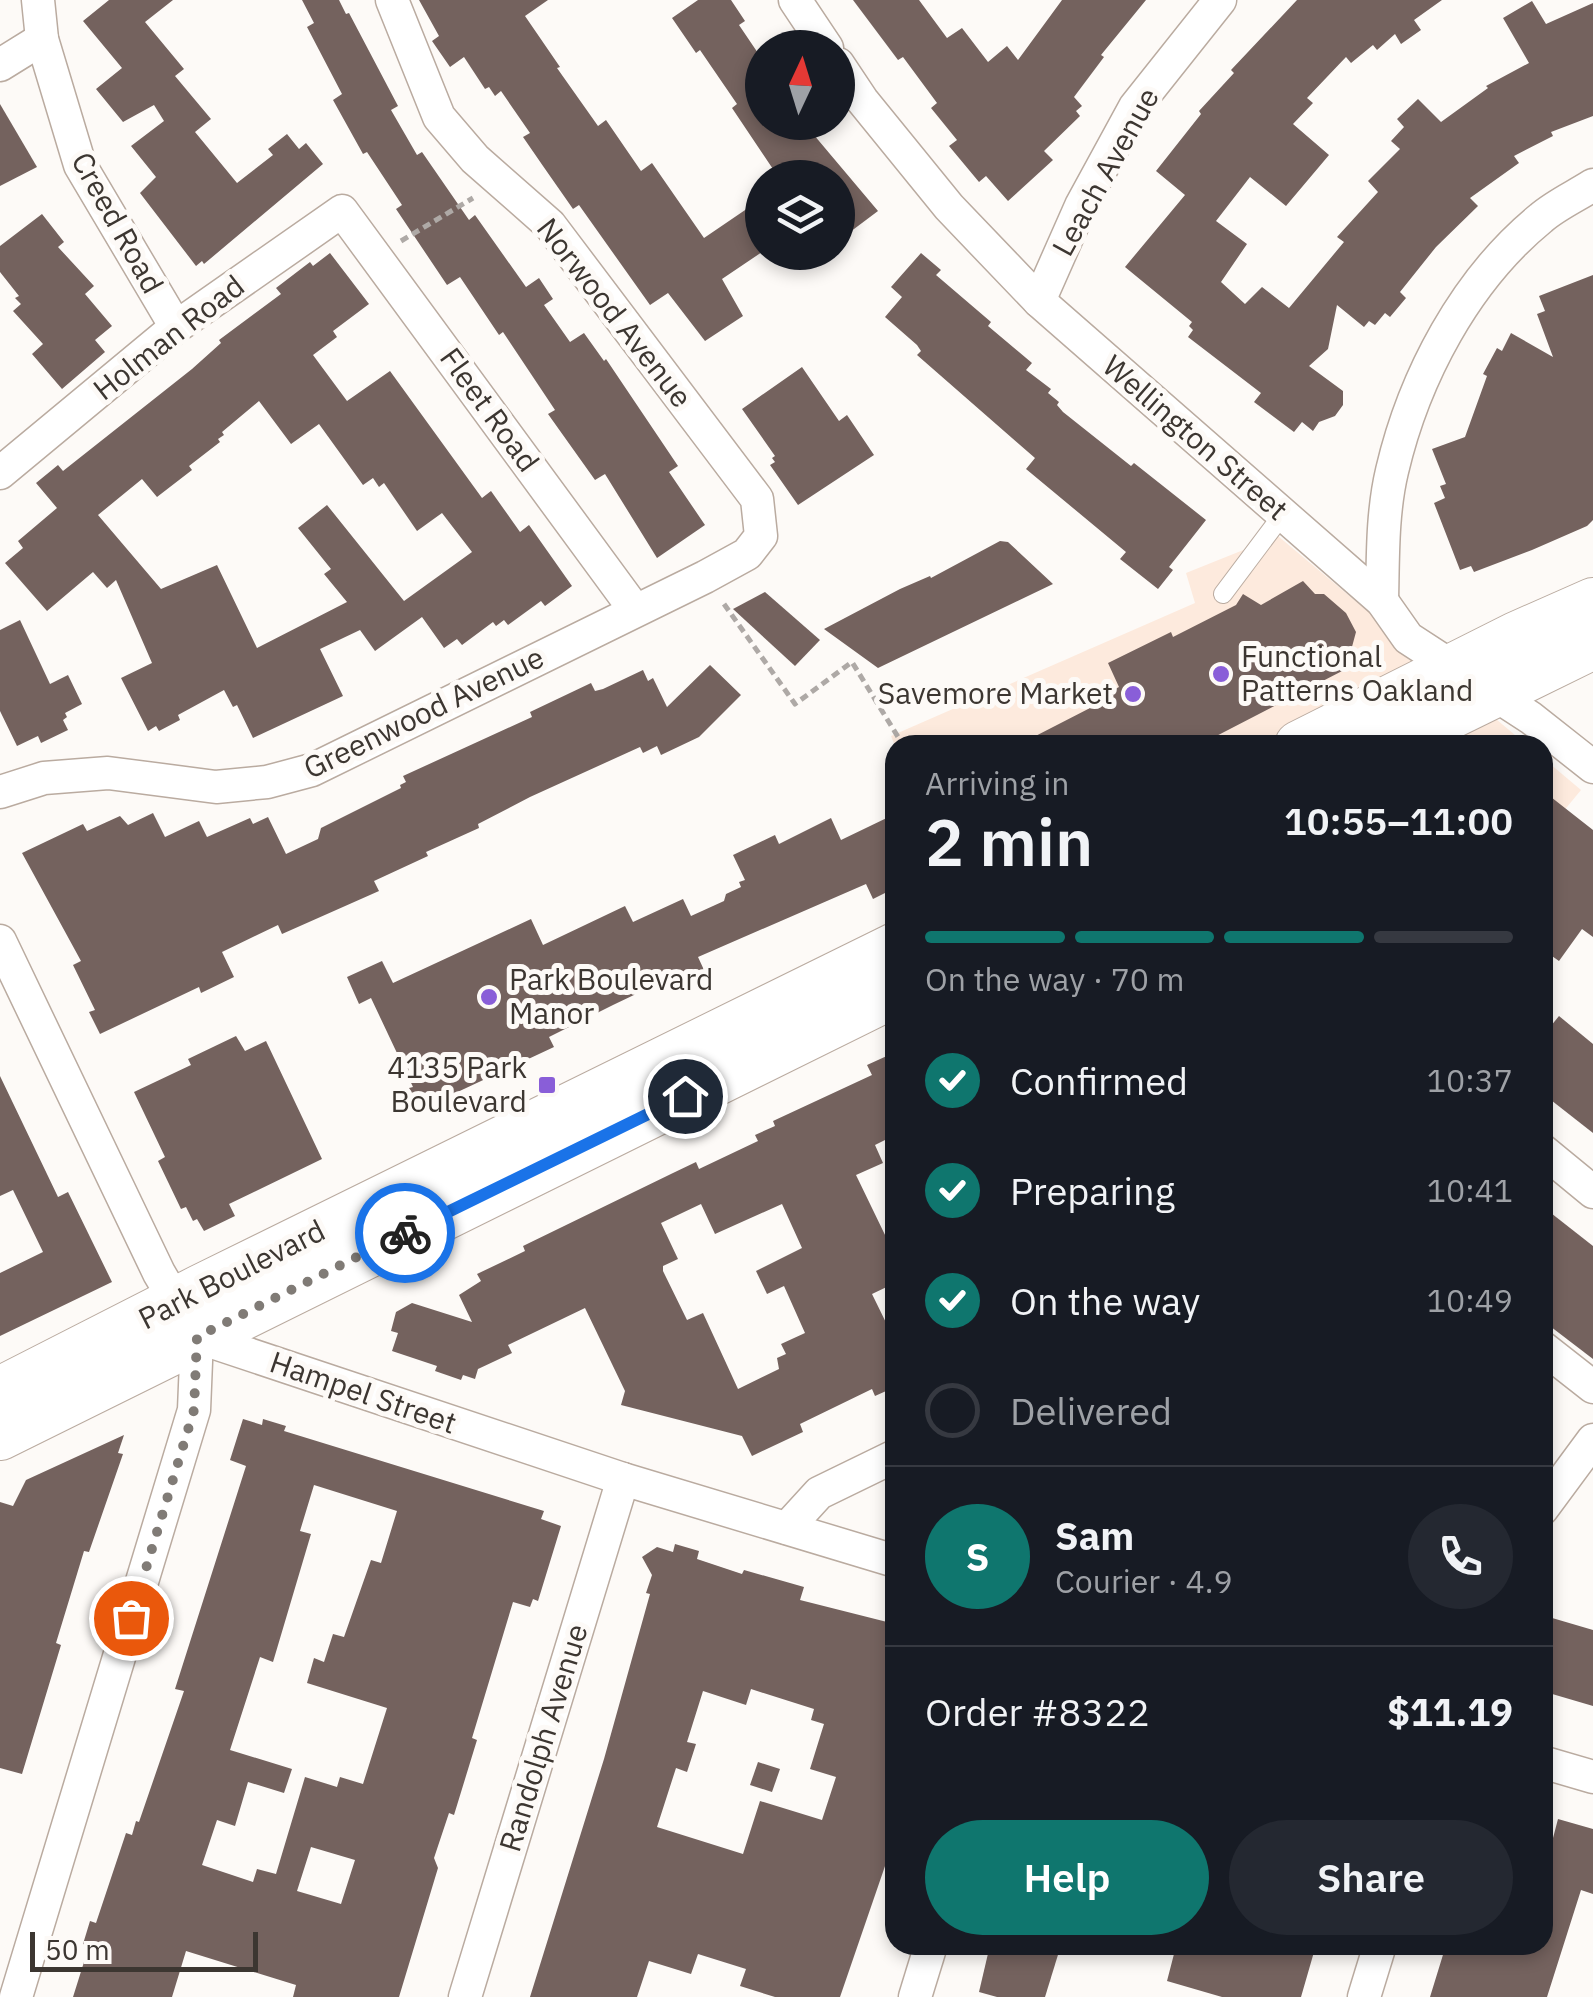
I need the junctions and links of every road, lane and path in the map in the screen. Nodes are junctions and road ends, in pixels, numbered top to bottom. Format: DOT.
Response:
graph roads {
  1 [pos="38,0"];
  2 [pos="392,0"];
  3 [pos="795,0"];
  4 [pos="1220,0"];
  5 [pos="814,30"];
  6 [pos="42,39"];
  7 [pos="0,66"];
  8 [pos="855,90"];
  9 [pos="501,181"];
  10 [pos="1593,185"];
  11 [pos="342,211"];
  12 [pos="376,256"];
  13 [pos="1039,301"];
  14 [pos="176,328"];
  15 [pos="0,472"];
  16 [pos="1283,514"];
  17 [pos="760,536"];
  18 [pos="1223,594"];
  19 [pos="1382,601"];
  20 [pos="723,602"];
  21 [pos="1593,602"];
  22 [pos="635,610"];
  23 [pos="1593,645"];
  24 [pos="1452,668"];
  25 [pos="1492,693"];
  26 [pos="897,735"];
  27 [pos="1319,735"];
  28 [pos="1409,735"];
  29 [pos="1593,767"];
  30 [pos="0,792"];
  31 [pos="0,941"];
  32 [pos="885,952"];
  33 [pos="885,998"];
  34 [pos="1553,1159"];
  35 [pos="1593,1192"];
  36 [pos="187,1320"];
  37 [pos="1553,1356"];
  38 [pos="1593,1387"];
  39 [pos="0,1392"];
  40 [pos="0,1436"];
  41 [pos="1593,1440"];
  42 [pos="885,1461"];
  43 [pos="623,1479"];
  44 [pos="1553,1494"];
  45 [pos="787,1528"];
  46 [pos="885,1558"];
  47 [pos="1553,1765"];
  48 [pos="1593,1778"];
  49 [pos="928,1955"];
  50 [pos="1377,1955"];
  51 [pos="16,1997"];
  52 [pos="465,1997"];
  53 [pos="915,1997"];
  54 [pos="1364,1997"];
  1 -- 6 [label="street, Creed Road"];
  2 -- 9 [label="street, Norwood Avenue"];
  3 -- 5 [label="street"];
  4 -- 13 [label="street, Leach Avenue"];
  6 -- 7 [label="street"];
  6 -- 14 [label="street, Creed Road"];
  8 -- 13 [label="street, Wellington Street"];
  9 -- 12 [label="path"];
  9 -- 17 [label="street, Norwood Avenue"];
  10 -- 19 [label="street"];
  11 -- 12 [label="street, Fleet Road"];
  11 -- 14 [label="street, Holman Road"];
  12 -- 22 [label="street, Fleet Road"];
  13 -- 16 [label="street, Wellington Street"];
  14 -- 15 [label="street, Holman Road"];
  16 -- 18 [label="lane"];
  16 -- 19 [label="street, Wellington Street"];
  17 -- 22 [label="street, Greenwood Avenue"];
  19 -- 24 [label="street, Wellington Street"];
  20 -- 26 [label="path"];
  21 -- 24 [label="main road"];
  22 -- 30 [label="street, Greenwood Avenue"];
  23 -- 25 [label="main road"];
  24 -- 25 [label="street, Wellington Street"];
  24 -- 27 [label="main road"];
  25 -- 28 [label="main road"];
  25 -- 29 [label="street, Wellington Street"];
  31 -- 36 [label="street"];
  32 -- 36 [label="main road, Park Boulevard"];
  33 -- 36 [label="main road, Park Boulevard"];
  34 -- 35 [label="street"];
  36 -- 39 [label="main road, Park Boulevard"];
  36 -- 40 [label="main road, Park Boulevard"];
  36 -- 43 [label="street, Hampel Street"];
  36 -- 51 [label="street"];
  37 -- 38 [label="street"];
  41 -- 44 [label="street"];
  42 -- 45 [label="street"];
  43 -- 45 [label="street, Hampel Street"];
  43 -- 52 [label="street, Randolph Avenue"];
  45 -- 46 [label="street, Hampel Street"];
  47 -- 48 [label="street"];
  49 -- 53 [label="street"];
  50 -- 54 [label="street"];
}
